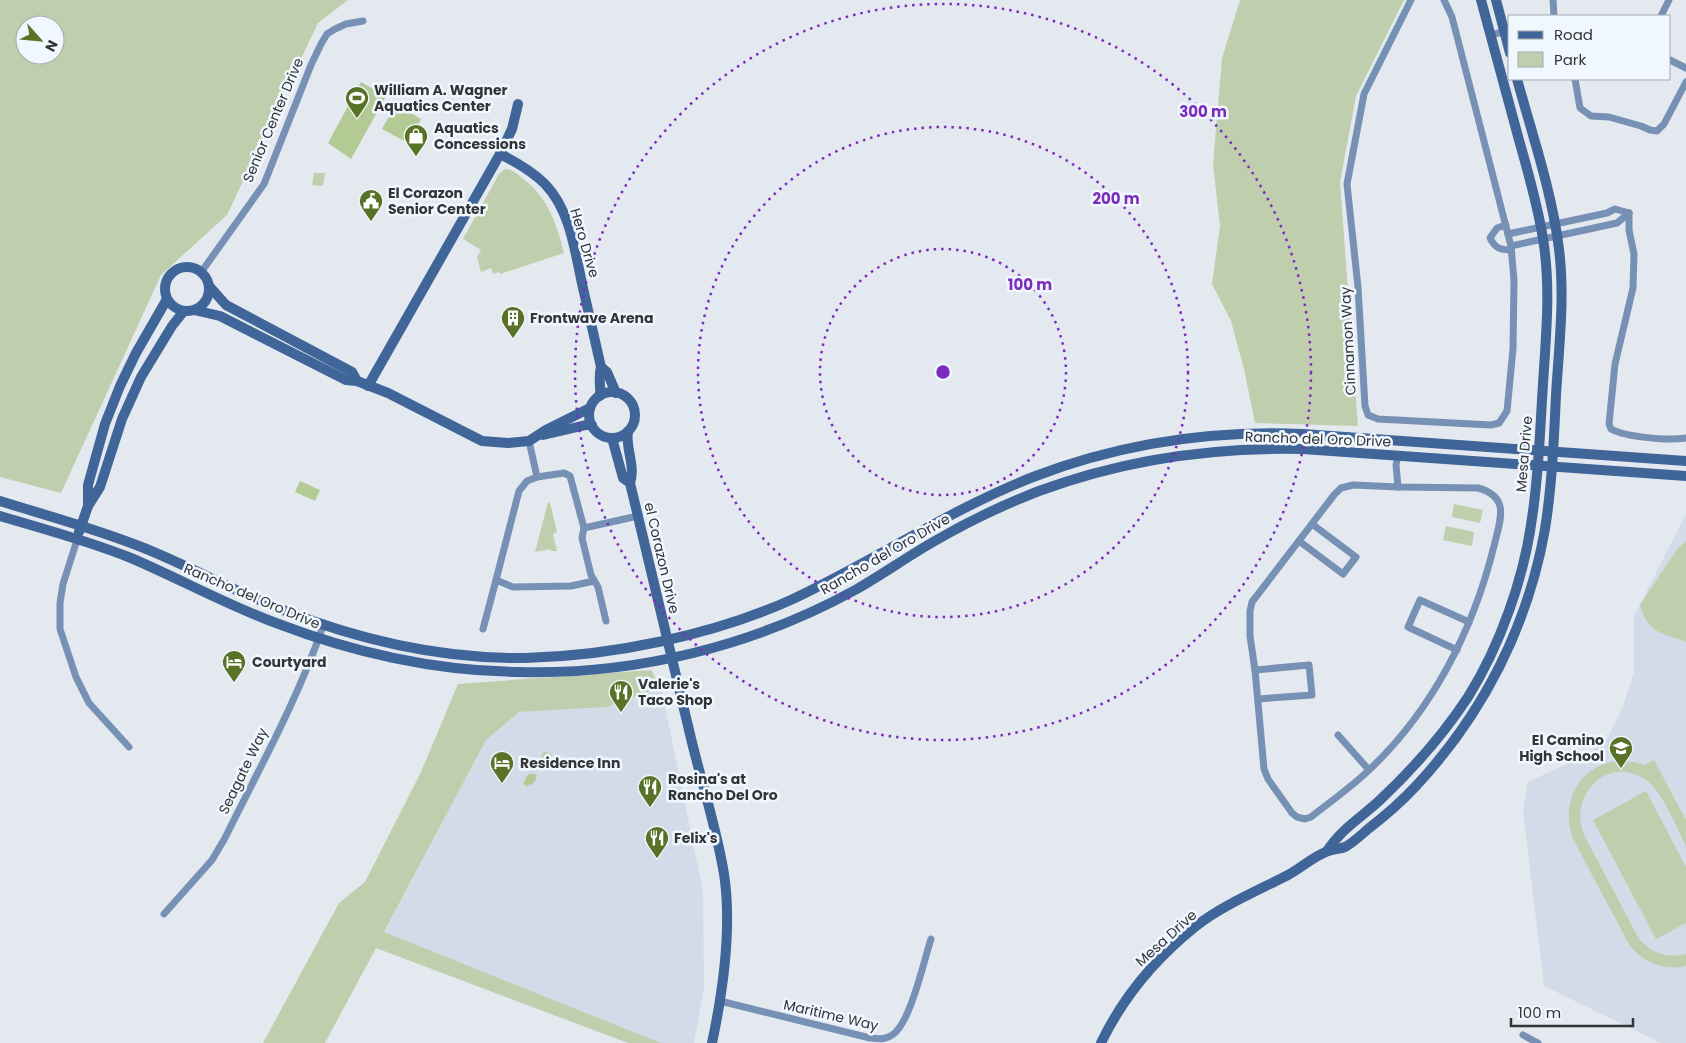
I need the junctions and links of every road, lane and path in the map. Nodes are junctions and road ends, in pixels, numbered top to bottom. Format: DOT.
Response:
graph roads {
  1 [pos="1411,0"];
  2 [pos="1444,0"];
  3 [pos="1481,0"];
  4 [pos="1496,0"];
  5 [pos="1553,0"];
  6 [pos="1669,0"];
  7 [pos="1554,15"];
  8 [pos="1662,15"];
  9 [pos="363,21"];
  10 [pos="1507,30"];
  11 [pos="1491,35"];
  12 [pos="1671,60"];
  13 [pos="1686,68"];
  14 [pos="1517,80"];
  15 [pos="1576,80"];
  16 [pos="1686,82"];
  17 [pos="518,104"];
  18 [pos="500,154"];
  19 [pos="1629,213"];
  20 [pos="1555,223"];
  21 [pos="1506,225"];
  22 [pos="1540,226"];
  23 [pos="1508,234"];
  24 [pos="1557,235"];
  25 [pos="1543,238"];
  26 [pos="1511,248"];
  27 [pos="202,271"];
  28 [pos="210,287"];
  29 [pos="168,299"];
  30 [pos="189,310"];
  31 [pos="601,367"];
  32 [pos="357,381"];
  33 [pos="368,386"];
  34 [pos="616,393"];
  35 [pos="600,396"];
  36 [pos="590,408"];
  37 [pos="592,425"];
  38 [pos="628,431"];
  39 [pos="533,438"];
  40 [pos="612,438"];
  41 [pos="1686,438"];
  42 [pos="1396,441"];
  43 [pos="1434,443"];
  44 [pos="1539,450"];
  45 [pos="1553,451"];
  46 [pos="1341,452"];
  47 [pos="1398,456"];
  48 [pos="1686,461"];
  49 [pos="1538,465"];
  50 [pos="1552,466"];
  51 [pos="1686,476"];
  52 [pos="536,477"];
  53 [pos="630,483"];
  54 [pos="1398,487"];
  55 [pos="0,501"];
  56 [pos="88,506"];
  57 [pos="0,516"];
  58 [pos="638,516"];
  59 [pos="1312,524"];
  60 [pos="81,526"];
  61 [pos="584,528"];
  62 [pos="77,540"];
  63 [pos="1299,541"];
  64 [pos="496,580"];
  65 [pos="594,581"];
  66 [pos="606,621"];
  67 [pos="1469,622"];
  68 [pos="323,626"];
  69 [pos="483,629"];
  70 [pos="319,639"];
  71 [pos="667,640"];
  72 [pos="1457,650"];
  73 [pos="671,658"];
  74 [pos="1256,670"];
  75 [pos="1258,699"];
  76 [pos="1338,735"];
  77 [pos="129,747"];
  78 [pos="1369,770"];
  79 [pos="1327,851"];
  80 [pos="164,914"];
  81 [pos="931,939"];
  82 [pos="720,1001"];
  83 [pos="1523,1035"];
  84 [pos="712,1043"];
  85 [pos="1101,1043"];
  86 [pos="1538,1043"];
  1 -- 26 [label="street, Cinnamon Way"];
  2 -- 21 [label="street, Cinnamon Way"];
  3 -- 11 [label="main road, Mesa Drive"];
  4 -- 10 [label="main road"];
  5 -- 7 [label="street"];
  6 -- 8 [label="street"];
  9 -- 27 [label="street, Senior Center Drive"];
  10 -- 11 [label="street"];
  11 -- 22 [label="main road, Mesa Drive"];
  12 -- 13 [label="street"];
  14 -- 20 [label="main road, Mesa Drive"];
  15 -- 16 [label="street"];
  17 -- 18 [label="main road"];
  18 -- 31 [label="main road, Hero Drive"];
  18 -- 33 [label="main road"];
  19 -- 20 [label="street"];
  19 -- 24 [label="street"];
  19 -- 41 [label="street"];
  20 -- 22 [label="street"];
  20 -- 24 [label="main road, Mesa Drive"];
  21 -- 23 [label="street, Cinnamon Way"];
  21 -- 26 [label="street"];
  22 -- 23 [label="street"];
  22 -- 25 [label="main road, Mesa Drive"];
  23 -- 26 [label="street, Cinnamon Way"];
  24 -- 25 [label="street"];
  24 -- 45 [label="main road, Mesa Drive"];
  25 -- 26 [label="street"];
  25 -- 44 [label="main road, Mesa Drive"];
  27 -- 28 [label="main road"];
  27 -- 29 [label="main road"];
  28 -- 30 [label="main road"];
  28 -- 32 [label="main road"];
  29 -- 30 [label="main road"];
  29 -- 56 [label="main road"];
  30 -- 32 [label="main road"];
  30 -- 56 [label="main road"];
  31 -- 34 [label="main road, Hero Drive"];
  31 -- 35 [label="main road, Hero Drive"];
  32 -- 33 [label="main road"];
  33 -- 39 [label="main road"];
  34 -- 35 [label="main road"];
  34 -- 38 [label="main road"];
  35 -- 36 [label="main road"];
  36 -- 37 [label="main road"];
  36 -- 39 [label="main road"];
  37 -- 39 [label="main road"];
  37 -- 40 [label="main road"];
  38 -- 40 [label="main road"];
  38 -- 53 [label="main road, el Corazon Drive"];
  39 -- 52 [label="street"];
  40 -- 53 [label="main road, el Corazon Drive"];
  42 -- 43 [label="main road, Rancho del Oro Drive"];
  42 -- 46 [label="main road"];
  42 -- 71 [label="main road, Rancho del Oro Drive"];
  43 -- 44 [label="main road, Rancho del Oro Drive"];
  43 -- 47 [label="main road"];
  44 -- 45 [label="main road, Rancho del Oro Drive"];
  44 -- 49 [label="main road, Mesa Drive"];
  45 -- 48 [label="main road, Rancho del Oro Drive"];
  45 -- 50 [label="main road, Mesa Drive"];
  46 -- 47 [label="main road, Rancho del Oro Drive"];
  46 -- 73 [label="main road, Rancho del Oro Drive"];
  47 -- 49 [label="main road, Rancho del Oro Drive"];
  47 -- 54 [label="street"];
  49 -- 50 [label="main road, Rancho del Oro Drive"];
  49 -- 79 [label="main road, Mesa Drive"];
  50 -- 51 [label="main road, Rancho del Oro Drive"];
  50 -- 79 [label="main road, Mesa Drive"];
  52 -- 61 [label="street"];
  52 -- 64 [label="street"];
  53 -- 58 [label="main road, el Corazon Drive"];
  54 -- 59 [label="street"];
  54 -- 67 [label="street"];
  55 -- 60 [label="main road, Rancho del Oro Drive"];
  56 -- 60 [label="main road"];
  57 -- 62 [label="main road, Rancho del Oro Drive"];
  58 -- 61 [label="street"];
  58 -- 71 [label="main road, el Corazon Drive"];
  59 -- 63 [label="street"];
  59 -- 63 [label="street"];
  60 -- 62 [label="main road"];
  60 -- 68 [label="main road, Rancho del Oro Drive"];
  61 -- 65 [label="street"];
  62 -- 70 [label="main road, Rancho del Oro Drive"];
  62 -- 77 [label="street"];
  63 -- 74 [label="street"];
  64 -- 65 [label="street"];
  64 -- 69 [label="street"];
  65 -- 66 [label="street"];
  67 -- 72 [label="street"];
  67 -- 72 [label="street"];
  68 -- 70 [label="street, Seagate Way"];
  68 -- 71 [label="main road, Rancho del Oro Drive"];
  70 -- 73 [label="main road, Rancho del Oro Drive"];
  70 -- 80 [label="street, Seagate Way"];
  71 -- 73 [label="main road, el Corazon Drive"];
  72 -- 78 [label="street"];
  73 -- 82 [label="main road, el Corazon Drive"];
  74 -- 75 [label="street"];
  74 -- 75 [label="street"];
  75 -- 78 [label="street"];
  76 -- 78 [label="street"];
  79 -- 85 [label="main road, Mesa Drive"];
  81 -- 82 [label="street, Maritime Way"];
  82 -- 84 [label="main road, el Corazon Drive"];
  83 -- 86 [label="street"];
}
